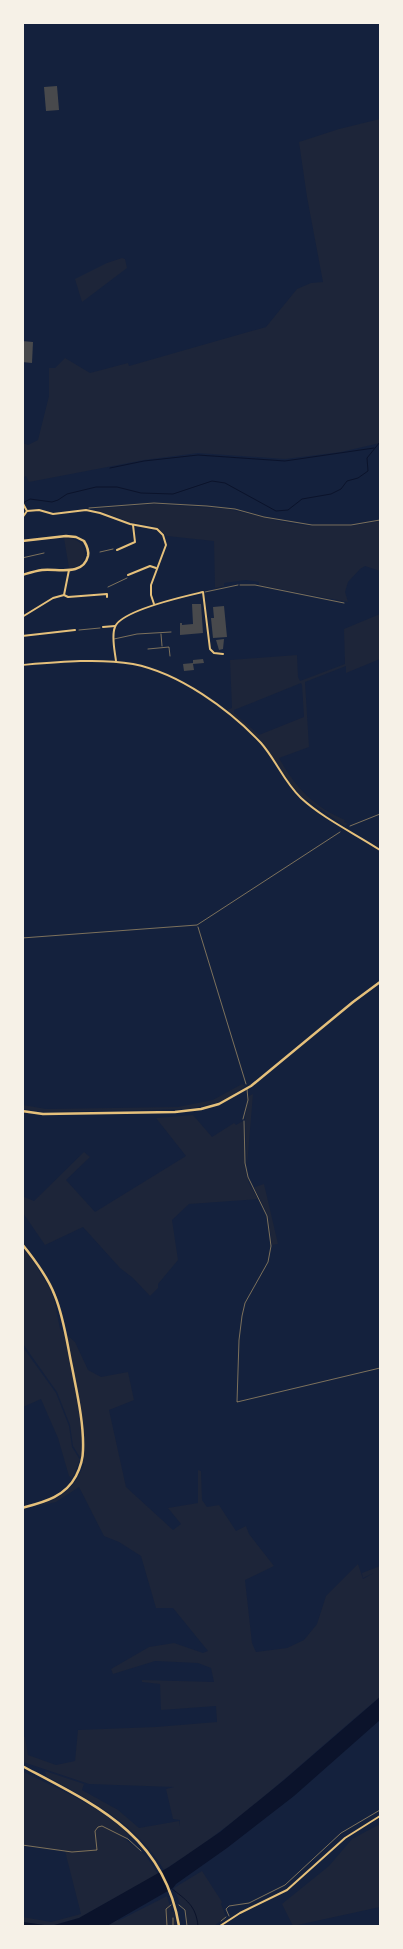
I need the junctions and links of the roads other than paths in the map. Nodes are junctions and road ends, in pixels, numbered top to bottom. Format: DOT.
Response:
graph roads {
  1 [pos="22,502"];
  2 [pos="26,510"];
  3 [pos="22,518"];
  4 [pos="133,525"];
  5 [pos="22,541"];
  6 [pos="117,550"];
  7 [pos="44,553"];
  8 [pos="22,558"];
  9 [pos="156,568"];
  10 [pos="69,570"];
  11 [pos="22,575"];
  12 [pos="128,575"];
  13 [pos="238,585"];
  14 [pos="203,592"];
  15 [pos="64,595"];
  16 [pos="107,597"];
  17 [pos="154,604"];
  18 [pos="22,616"];
  19 [pos="115,626"];
  20 [pos="103,627"];
  21 [pos="75,630"];
  22 [pos="171,632"];
  23 [pos="161,633"];
  24 [pos="22,636"];
  25 [pos="114,638"];
  26 [pos="162,647"];
  27 [pos="148,649"];
  28 [pos="223,654"];
  29 [pos="170,656"];
  30 [pos="116,662"];
  31 [pos="22,665"];
  32 [pos="380,850"];
  33 [pos="380,982"];
  34 [pos="247,1088"];
  35 [pos="22,1111"];
  36 [pos="243,1119"];
  37 [pos="22,1244"];
  38 [pos="22,1508"];
  39 [pos="22,1766"];
  40 [pos="380,1816"];
  41 [pos="179,1926"];
  42 [pos="220,1926"];
  1 -- 2 [label="street"];
  2 -- 3 [label="street"];
  2 -- 4 [label="street"];
  4 -- 6 [label="street"];
  4 -- 9 [label="street"];
  5 -- 10 [label="main road"];
  7 -- 8 [label="lane"];
  9 -- 12 [label="street"];
  9 -- 17 [label="street"];
  10 -- 11 [label="main road"];
  10 -- 15 [label="street"];
  13 -- 14 [label="lane"];
  14 -- 17 [label="street"];
  14 -- 28 [label="street"];
  15 -- 16 [label="street"];
  15 -- 18 [label="street"];
  17 -- 19 [label="street"];
  19 -- 20 [label="street"];
  19 -- 25 [label="street"];
  21 -- 24 [label="street"];
  22 -- 23 [label="lane"];
  23 -- 25 [label="lane"];
  23 -- 26 [label="lane"];
  25 -- 30 [label="street"];
  26 -- 27 [label="lane"];
  26 -- 29 [label="lane"];
  30 -- 31 [label="street"];
  30 -- 32 [label="street"];
  33 -- 34 [label="main road"];
  34 -- 35 [label="main road"];
  34 -- 36 [label="lane"];
  37 -- 38 [label="main road"];
  39 -- 41 [label="main road"];
  40 -- 42 [label="street"];
}
